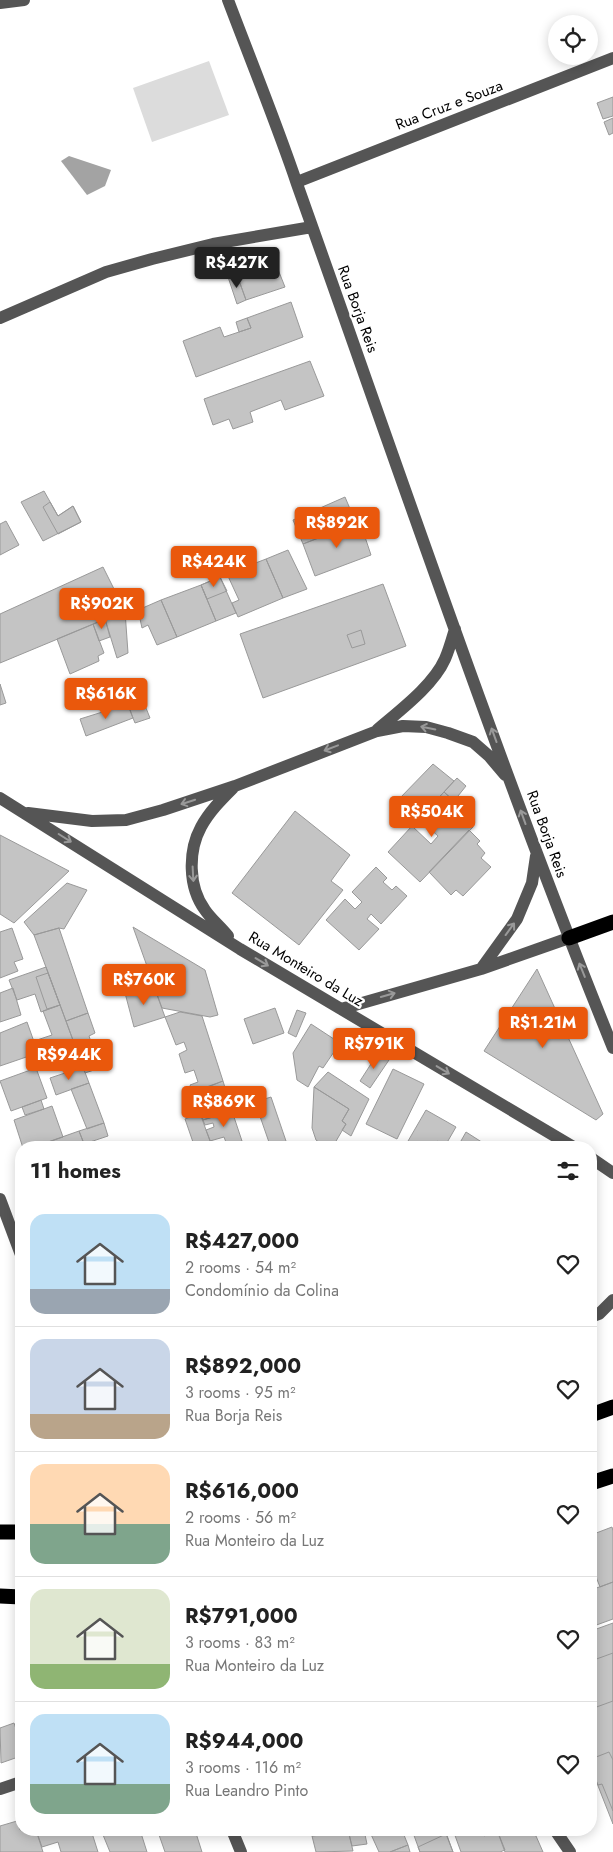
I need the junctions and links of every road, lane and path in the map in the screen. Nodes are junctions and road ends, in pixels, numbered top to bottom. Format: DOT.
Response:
graph roads {
  1 [pos="24,0"];
  2 [pos="228,0"];
  3 [pos="0,3"];
  4 [pos="613,58"];
  5 [pos="297,182"];
  6 [pos="312,227"];
  7 [pos="0,318"];
  8 [pos="455,630"];
  9 [pos="377,731"];
  10 [pos="510,781"];
  11 [pos="234,786"];
  12 [pos="0,798"];
  13 [pos="24,813"];
  14 [pos="536,854"];
  15 [pos="613,922"];
  16 [pos="569,938"];
  17 [pos="240,948"];
  18 [pos="481,968"];
  19 [pos="341,1009"];
  20 [pos="613,1048"];
  21 [pos="563,1141"];
  22 [pos="597,1162"];
  23 [pos="613,1173"];
  24 [pos="0,1199"];
  25 [pos="15,1239"];
  26 [pos="613,1300"];
  27 [pos="597,1314"];
  28 [pos="597,1316"];
  29 [pos="613,1317"];
  30 [pos="613,1408"];
  31 [pos="597,1413"];
  32 [pos="613,1476"];
  33 [pos="597,1481"];
  34 [pos="0,1532"];
  35 [pos="15,1532"];
  36 [pos="0,1596"];
  37 [pos="15,1596"];
  38 [pos="15,1784"];
  39 [pos="0,1788"];
  40 [pos="234,1836"];
  41 [pos="559,1836"];
  42 [pos="240,1852"];
  43 [pos="570,1852"];
  1 -- 3 [label="street"];
  2 -- 5 [label="street, Rua Borja Reis"];
  4 -- 5 [label="street, Rua Cruz e Souza"];
  5 -- 6 [label="street, Rua Borja Reis"];
  6 -- 7 [label="street"];
  6 -- 8 [label="street, Rua Borja Reis"];
  8 -- 9 [label="street"];
  10 -- 8 [label="street, Rua Borja Reis, one-way"];
  10 -- 9 [label="street, Rua Monteiro da Luz, one-way"];
  9 -- 11 [label="street, Rua Monteiro da Luz, one-way"];
  14 -- 10 [label="street, Rua Borja Reis, one-way"];
  11 -- 13 [label="street, Rua Monteiro da Luz, one-way"];
  11 -- 17 [label="street, one-way"];
  12 -- 13 [label="street, Rua Monteiro da Luz"];
  13 -- 17 [label="street, Rua Monteiro da Luz, one-way"];
  14 -- 16 [label="street, Rua Borja Reis"];
  18 -- 14 [label="street, one-way"];
  15 -- 16 [label="highway"];
  16 -- 18 [label="street"];
  20 -- 16 [label="street, Rua Borja Reis, one-way"];
  17 -- 19 [label="street, Rua Monteiro da Luz, one-way"];
  19 -- 18 [label="street, one-way"];
  19 -- 21 [label="street, Rua Monteiro da Luz, one-way"];
  22 -- 23 [label="street"];
  24 -- 25 [label="street"];
  26 -- 27 [label="street"];
  28 -- 29 [label="street"];
  30 -- 31 [label="highway"];
  32 -- 33 [label="highway"];
  34 -- 35 [label="highway"];
  36 -- 37 [label="highway"];
  38 -- 39 [label="street"];
  40 -- 42 [label="street"];
  41 -- 43 [label="street"];
}
